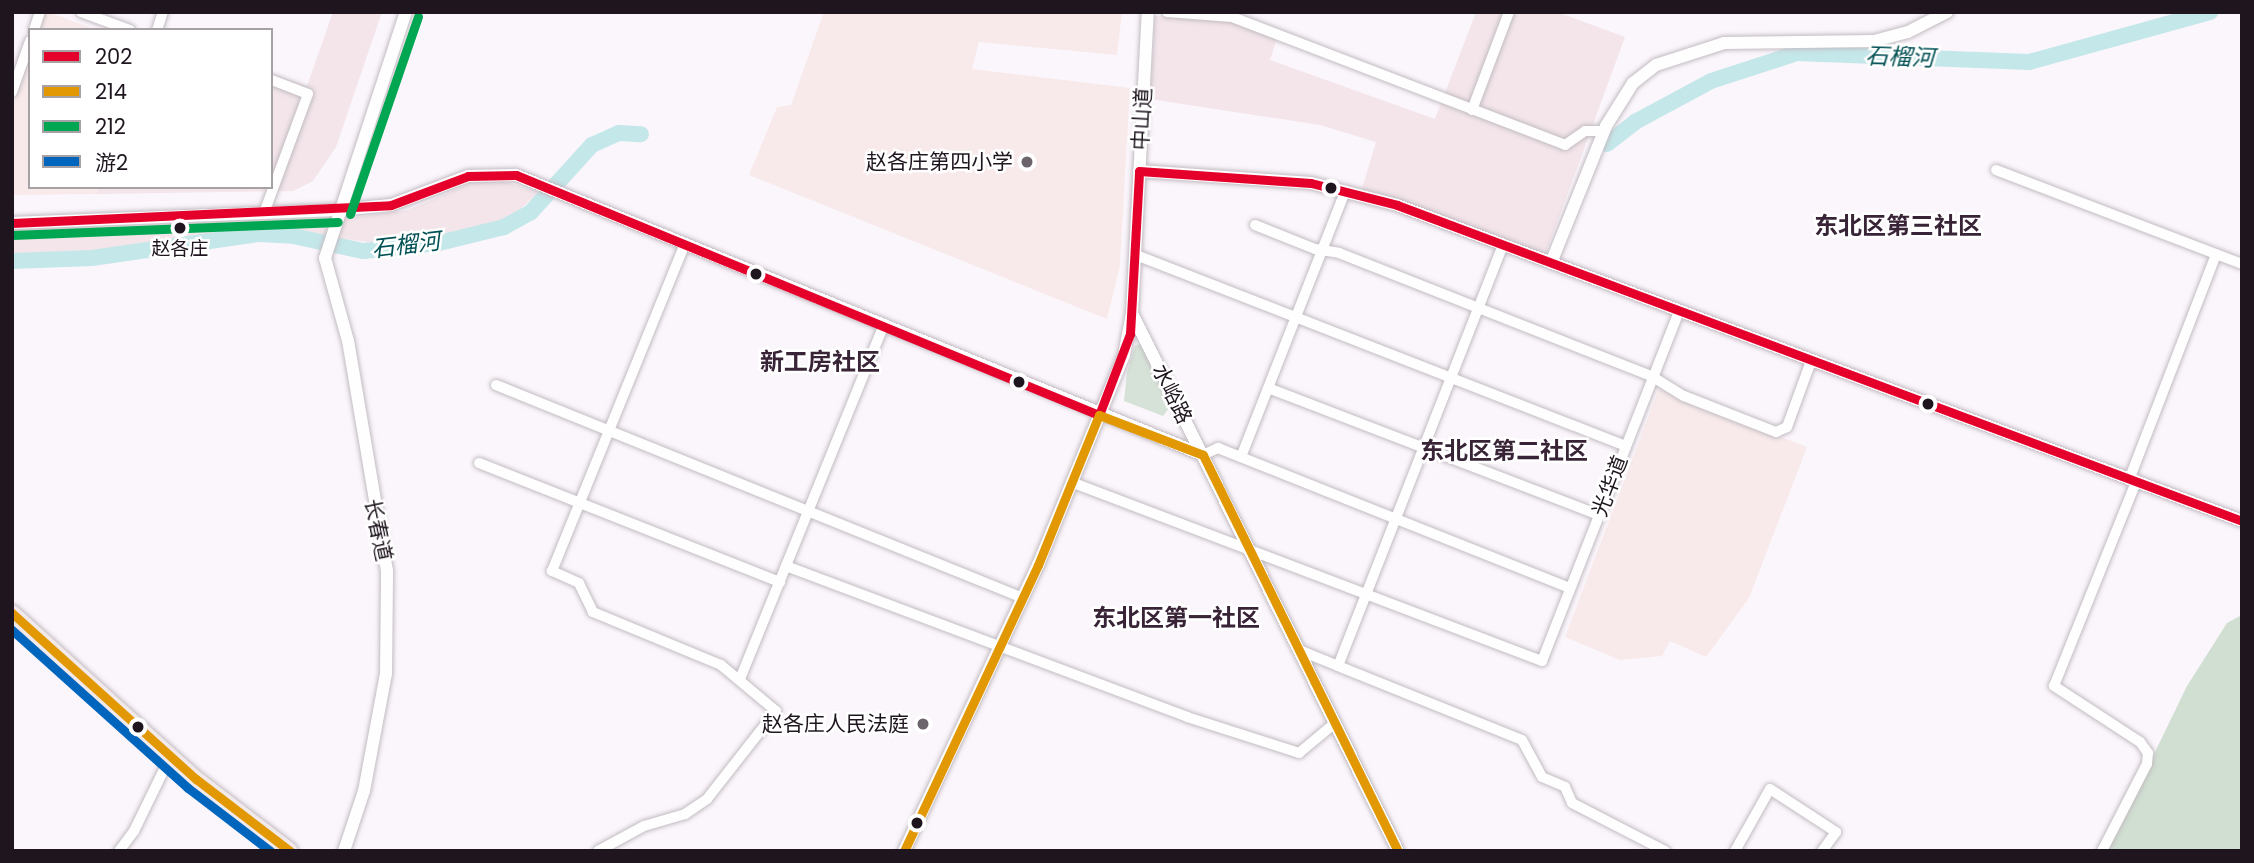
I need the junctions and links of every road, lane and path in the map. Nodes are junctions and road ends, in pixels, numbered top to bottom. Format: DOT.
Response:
graph roads {
  1 [pos="81,12"];
  2 [pos="406,12"];
  3 [pos="1148,12"];
  4 [pos="1167,12"];
  5 [pos="1509,12"];
  6 [pos="1947,12"];
  7 [pos="125,28"];
  8 [pos="28,47"];
  9 [pos="273,81"];
  10 [pos="12,92"];
  11 [pos="1472,110"];
  12 [pos="1604,131"];
  13 [pos="1996,170"];
  14 [pos="1139,171"];
  15 [pos="1345,191"];
  16 [pos="338,210"];
  17 [pos="264,213"];
  18 [pos="12,223"];
  19 [pos="1255,225"];
  20 [pos="685,244"];
  21 [pos="1503,245"];
  22 [pos="1322,250"];
  23 [pos="2216,254"];
  24 [pos="1136,255"];
  25 [pos="1551,263"];
  26 [pos="2242,264"];
  27 [pos="1477,310"];
  28 [pos="1679,311"];
  29 [pos="1132,313"];
  30 [pos="1296,317"];
  31 [pos="883,327"];
  32 [pos="1811,361"];
  33 [pos="1653,377"];
  34 [pos="1451,378"];
  35 [pos="496,385"];
  36 [pos="1268,388"];
  37 [pos="1098,415"];
  38 [pos="609,431"];
  39 [pos="1626,446"];
  40 [pos="1423,448"];
  41 [pos="1203,455"];
  42 [pos="1241,457"];
  43 [pos="480,463"];
  44 [pos="2132,481"];
  45 [pos="1071,482"];
  46 [pos="580,503"];
  47 [pos="808,511"];
  48 [pos="1599,515"];
  49 [pos="1396,518"];
  50 [pos="2242,521"];
  51 [pos="1250,550"];
  52 [pos="786,566"];
  53 [pos="780,582"];
  54 [pos="1570,588"];
  55 [pos="1366,594"];
  56 [pos="1023,598"];
  57 [pos="12,613"];
  58 [pos="1000,648"];
  59 [pos="1299,650"];
  60 [pos="1338,666"];
  61 [pos="740,679"];
  62 [pos="1335,723"];
  63 [pos="171,755"];
  64 [pos="118,851"];
  65 [pos="290,851"];
  66 [pos="344,851"];
  67 [pos="598,851"];
  68 [pos="904,851"];
  69 [pos="1398,851"];
  70 [pos="1665,851"];
  71 [pos="1735,851"];
  72 [pos="1822,851"];
  73 [pos="2102,851"];
  1 -- 7 [label="street"];
  2 -- 16 [label="street, 长春道"];
  3 -- 14 [label="street, 中山道"];
  4 -- 11 [label="street"];
  5 -- 11 [label="street"];
  6 -- 12 [label="street"];
  8 -- 10 [label="street"];
  9 -- 17 [label="street"];
  11 -- 12 [label="street"];
  12 -- 25 [label="street"];
  13 -- 23 [label="street"];
  14 -- 15 [label="street"];
  14 -- 24 [label="street, 中山道"];
  15 -- 21 [label="street"];
  15 -- 22 [label="street"];
  16 -- 17 [label="street"];
  16 -- 20 [label="street"];
  16 -- 66 [label="street, 长春道"];
  17 -- 18 [label="street"];
  19 -- 22 [label="street"];
  20 -- 31 [label="street"];
  20 -- 38 [label="street"];
  21 -- 25 [label="street"];
  21 -- 27 [label="street"];
  22 -- 27 [label="street"];
  22 -- 30 [label="street"];
  23 -- 26 [label="street"];
  23 -- 44 [label="street"];
  24 -- 29 [label="street, 中山道"];
  24 -- 30 [label="street"];
  25 -- 28 [label="street"];
  27 -- 33 [label="street"];
  27 -- 34 [label="street"];
  28 -- 32 [label="street"];
  28 -- 33 [label="street, 光华道"];
  29 -- 37 [label="street, 中山道"];
  29 -- 41 [label="street, 水峪路"];
  30 -- 34 [label="street"];
  30 -- 36 [label="street"];
  31 -- 37 [label="street"];
  31 -- 47 [label="street"];
  32 -- 33 [label="street"];
  32 -- 44 [label="street"];
  33 -- 39 [label="street, 光华道"];
  34 -- 39 [label="street"];
  34 -- 40 [label="street"];
  35 -- 38 [label="street"];
  36 -- 40 [label="street"];
  36 -- 42 [label="street"];
  37 -- 41 [label="street"];
  37 -- 45 [label="street, 中山道"];
  38 -- 46 [label="street"];
  38 -- 47 [label="street"];
  39 -- 48 [label="street, 光华道"];
  40 -- 48 [label="street"];
  40 -- 49 [label="street"];
  41 -- 42 [label="street"];
  41 -- 51 [label="street, 水峪路"];
  42 -- 49 [label="street"];
  43 -- 46 [label="street"];
  44 -- 50 [label="street"];
  44 -- 73 [label="street"];
  45 -- 51 [label="street"];
  45 -- 56 [label="street, 中山道"];
  46 -- 53 [label="street"];
  46 -- 61 [label="street"];
  47 -- 52 [label="street"];
  47 -- 56 [label="street"];
  48 -- 54 [label="street, 光华道"];
  49 -- 54 [label="street"];
  49 -- 55 [label="street"];
  51 -- 55 [label="street"];
  51 -- 59 [label="street, 水峪路"];
  52 -- 53 [label="street"];
  52 -- 58 [label="street"];
  53 -- 61 [label="street"];
  54 -- 55 [label="street, 光华道"];
  55 -- 60 [label="street"];
  56 -- 58 [label="street, 中山道"];
  57 -- 63 [label="main road"];
  58 -- 62 [label="street"];
  58 -- 68 [label="street, 中山道"];
  59 -- 60 [label="street"];
  59 -- 62 [label="street, 水峪路"];
  60 -- 70 [label="street"];
  61 -- 67 [label="street"];
  62 -- 69 [label="street, 水峪路"];
  63 -- 64 [label="street"];
  63 -- 65 [label="main road"];
  71 -- 72 [label="street"];
}
